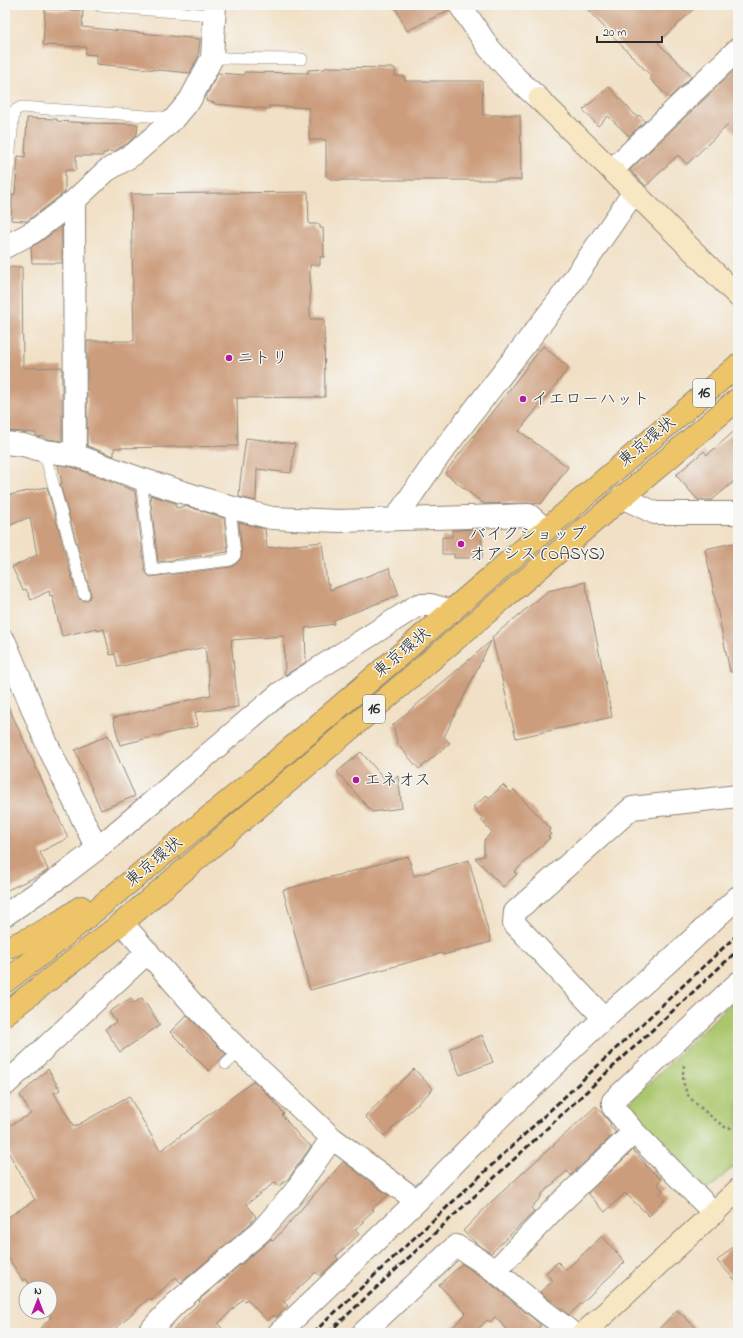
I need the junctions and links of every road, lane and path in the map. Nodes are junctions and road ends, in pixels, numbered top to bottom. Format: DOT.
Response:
graph roads {
  1 [pos="460,5"];
  2 [pos="100,6"];
  3 [pos="214,10"];
  4 [pos="738,49"];
  5 [pos="212,58"];
  6 [pos="302,59"];
  7 [pos="175,118"];
  8 [pos="612,170"];
  9 [pos="634,192"];
  10 [pos="5,200"];
  11 [pos="74,201"];
  12 [pos="5,247"];
  13 [pos="738,296"];
  14 [pos="738,365"];
  15 [pos="738,398"];
  16 [pos="5,443"];
  17 [pos="44,451"];
  18 [pos="75,455"];
  19 [pos="141,479"];
  20 [pos="622,497"];
  21 [pos="230,507"];
  22 [pos="738,513"];
  23 [pos="395,519"];
  24 [pos="545,529"];
  25 [pos="84,594"];
  26 [pos="452,611"];
  27 [pos="5,642"];
  28 [pos="248,785"];
  29 [pos="738,796"];
  30 [pos="97,849"];
  31 [pos="738,897"];
  32 [pos="5,915"];
  33 [pos="122,923"];
  34 [pos="5,948"];
  35 [pos="148,952"];
  36 [pos="5,982"];
  37 [pos="738,982"];
  38 [pos="5,1014"];
  39 [pos="604,1018"];
  40 [pos="5,1028"];
  41 [pos="685,1060"];
  42 [pos="5,1085"];
  43 [pos="738,1128"];
  44 [pos="634,1132"];
  45 [pos="332,1138"];
  46 [pos="738,1190"];
  47 [pos="417,1201"];
  48 [pos="714,1213"];
  49 [pos="495,1271"];
  50 [pos="148,1333"];
  51 [pos="279,1333"];
  52 [pos="363,1333"];
  53 [pos="572,1333"];
  54 [pos="584,1333"];
  1 -- 8 [label="street"];
  2 -- 3 [label="lane"];
  3 -- 5 [label="street"];
  4 -- 8 [label="street"];
  5 -- 6 [label="lane"];
  5 -- 7 [label="street"];
  7 -- 10 [label="lane"];
  7 -- 11 [label="street"];
  8 -- 9 [label="street"];
  9 -- 13 [label="street"];
  9 -- 23 [label="street"];
  11 -- 12 [label="street"];
  11 -- 18 [label="street"];
  14 -- 24 [label="highway, 東京環状 / 16"];
  15 -- 20 [label="highway, 東京環状 / 16"];
  16 -- 17 [label="street"];
  17 -- 18 [label="street"];
  17 -- 25 [label="lane"];
  18 -- 19 [label="street"];
  19 -- 21 [label="street"];
  19 -- 21 [label="lane"];
  20 -- 22 [label="street"];
  20 -- 33 [label="highway, 東京環状 / 16"];
  21 -- 23 [label="street"];
  23 -- 24 [label="street"];
  24 -- 26 [label="highway, 東京環状 / 16"];
  26 -- 28 [label="highway, 東京環状 / 16"];
  26 -- 30 [label="street"];
  27 -- 30 [label="street"];
  28 -- 34 [label="highway"];
  28 -- 36 [label="highway, 東京環状 / 16"];
  29 -- 39 [label="street"];
  30 -- 32 [label="street"];
  31 -- 39 [label="street"];
  33 -- 35 [label="street"];
  33 -- 38 [label="highway, 東京環状 / 16"];
  33 -- 40 [label="highway"];
  35 -- 42 [label="street"];
  35 -- 45 [label="street"];
  37 -- 44 [label="street"];
  39 -- 47 [label="street"];
  41 -- 43 [label="path"];
  44 -- 48 [label="street"];
  44 -- 49 [label="street"];
  45 -- 47 [label="street"];
  45 -- 50 [label="street"];
  46 -- 48 [label="street"];
  47 -- 51 [label="street"];
  48 -- 54 [label="street"];
  49 -- 52 [label="street"];
  49 -- 53 [label="street"];
}
